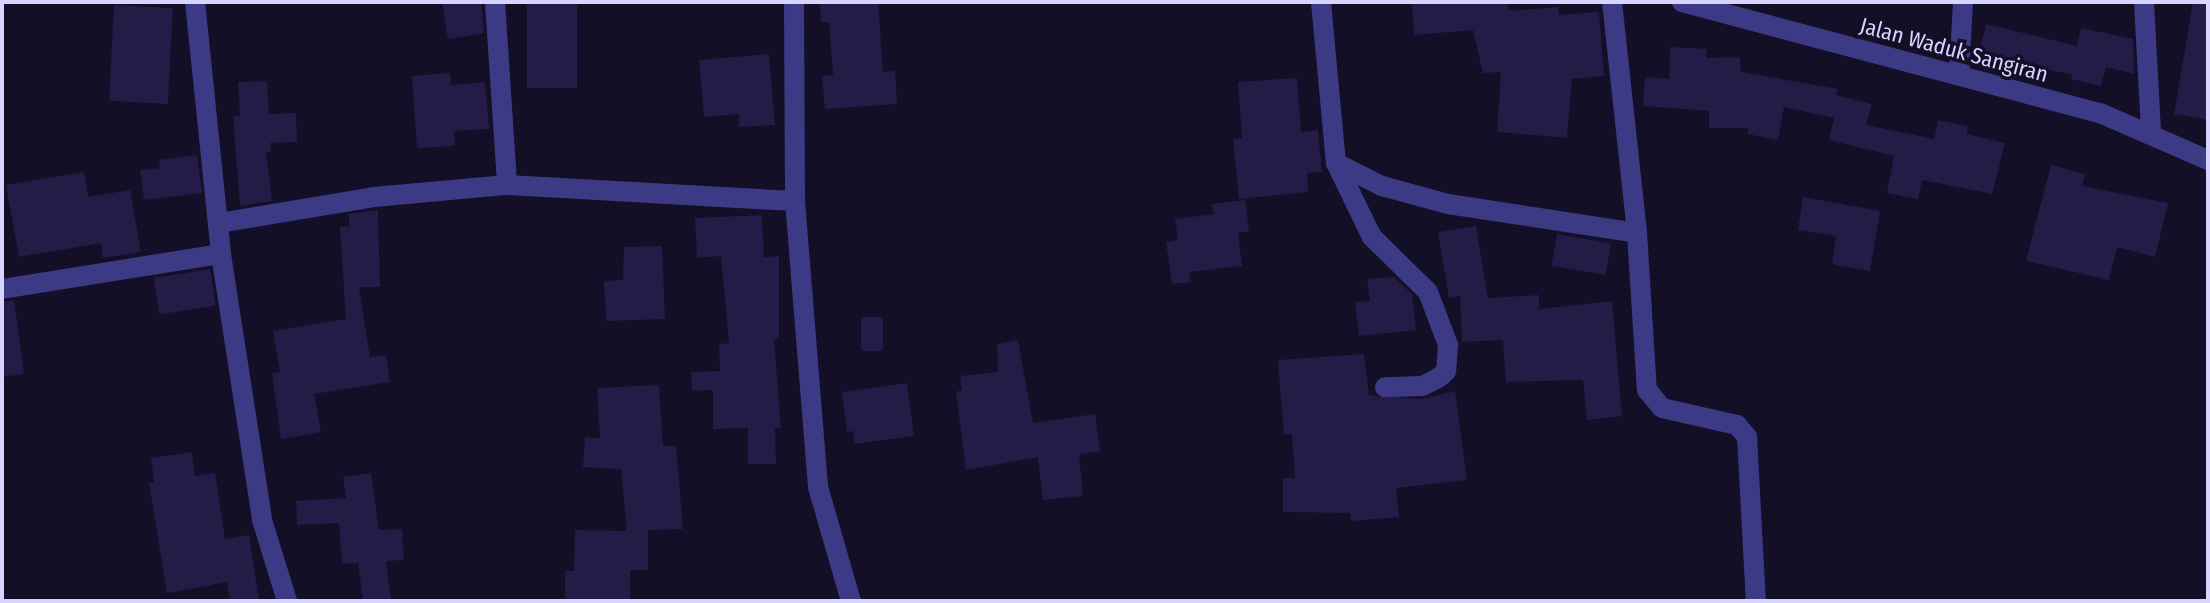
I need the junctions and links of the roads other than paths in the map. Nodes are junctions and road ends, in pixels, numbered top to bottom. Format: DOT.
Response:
graph roads {
  1 [pos="195,2"];
  2 [pos="495,2"];
  3 [pos="794,2"];
  4 [pos="1321,2"];
  5 [pos="1612,2"];
  6 [pos="1682,2"];
  7 [pos="1963,2"];
  8 [pos="2144,2"];
  9 [pos="1959,76"];
  10 [pos="2151,133"];
  11 [pos="2208,160"];
  12 [pos="1336,163"];
  13 [pos="507,185"];
  14 [pos="795,201"];
  15 [pos="219,223"];
  16 [pos="1637,233"];
  17 [pos="221,254"];
  18 [pos="2,289"];
  19 [pos="1385,387"];
  20 [pos="287,601"];
  21 [pos="851,601"];
  22 [pos="1756,601"];
  1 -- 15 [label="street"];
  2 -- 13 [label="street"];
  3 -- 14 [label="street"];
  4 -- 12 [label="street"];
  5 -- 16 [label="street"];
  6 -- 9 [label="street, Jalan Waduk Sangiran"];
  7 -- 9 [label="street"];
  8 -- 10 [label="street"];
  9 -- 10 [label="street, Jalan Waduk Sangiran"];
  10 -- 11 [label="street, Jalan Waduk Sangiran"];
  12 -- 16 [label="street"];
  12 -- 19 [label="street"];
  13 -- 14 [label="street"];
  13 -- 15 [label="street"];
  14 -- 21 [label="street"];
  15 -- 17 [label="street"];
  16 -- 22 [label="street"];
  17 -- 18 [label="street"];
  17 -- 20 [label="street"];
}
